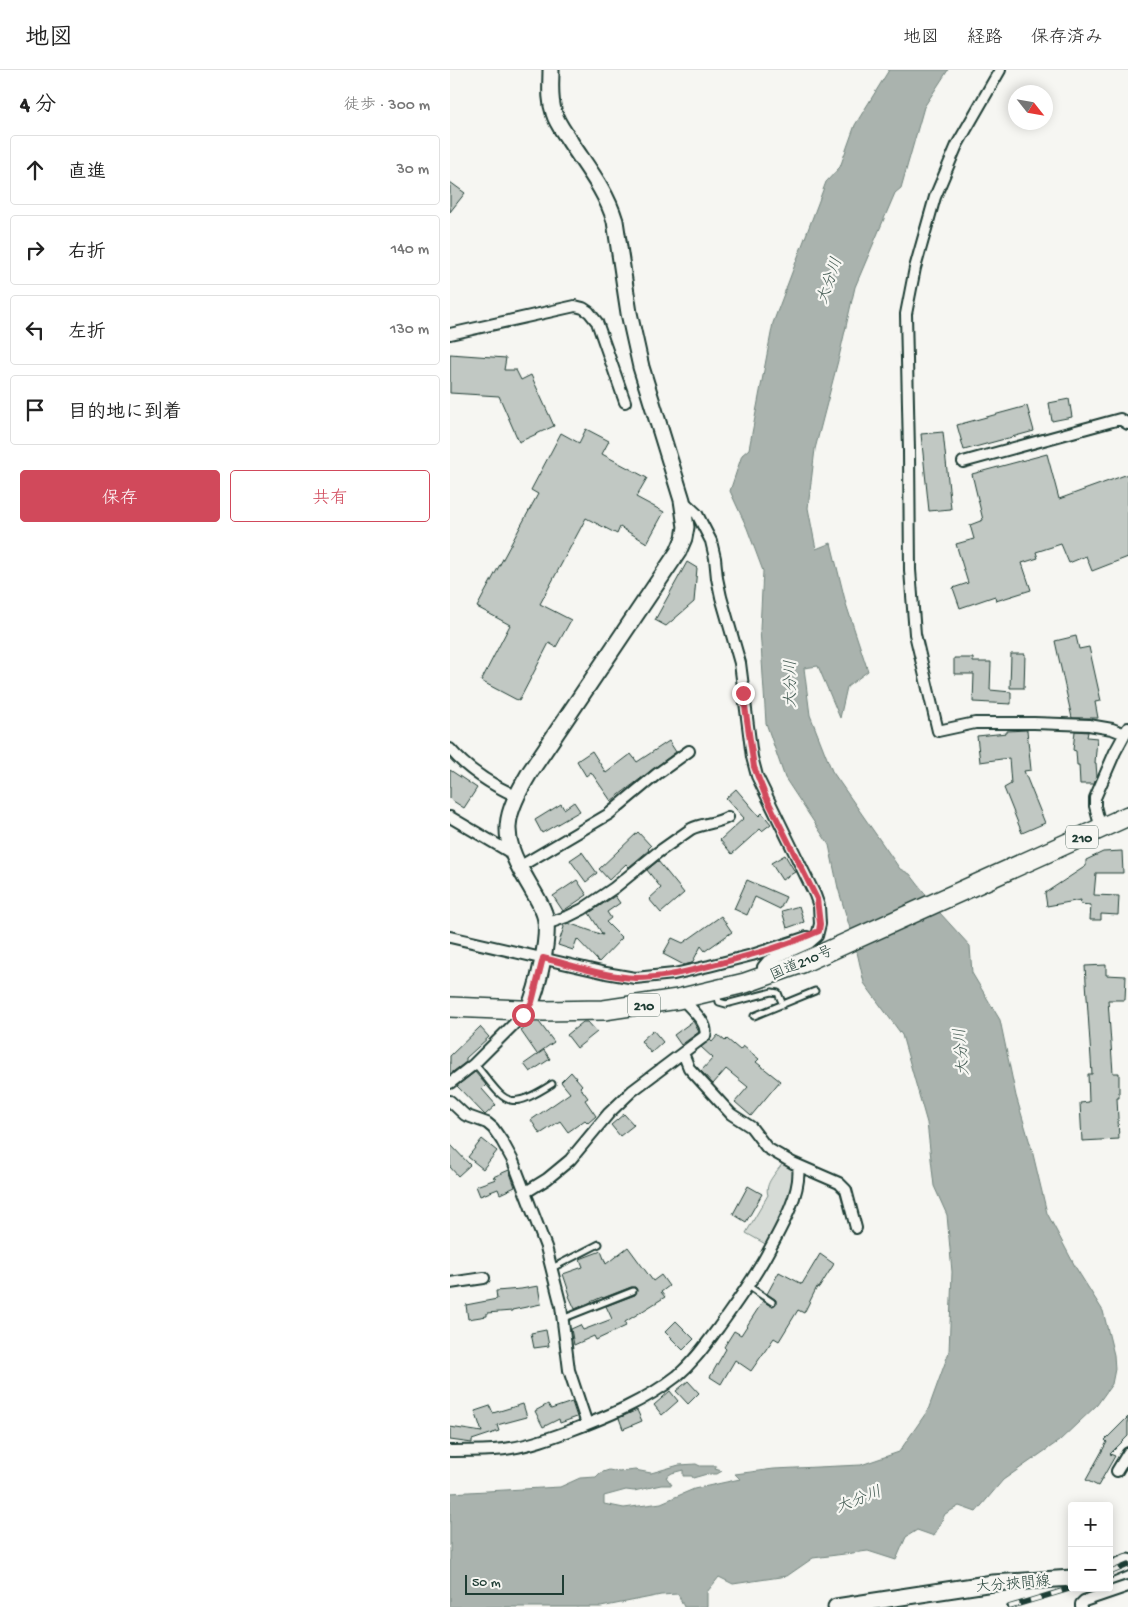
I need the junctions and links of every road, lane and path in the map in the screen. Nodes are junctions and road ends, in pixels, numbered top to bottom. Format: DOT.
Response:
graph roads {
  1 [pos="551,70"];
  2 [pos="1000,70"];
  3 [pos="450,334"];
  4 [pos="625,402"];
  5 [pos="1128,424"];
  6 [pos="963,462"];
  7 [pos="682,500"];
  8 [pos="1126,731"];
  9 [pos="450,750"];
  10 [pos="689,752"];
  11 [pos="516,796"];
  12 [pos="1128,816"];
  13 [pos="450,817"];
  14 [pos="728,817"];
  15 [pos="1101,829"];
  16 [pos="516,861"];
  17 [pos="546,924"];
  18 [pos="819,931"];
  19 [pos="450,937"];
  20 [pos="543,958"];
  21 [pos="763,978"];
  22 [pos="716,991"];
  23 [pos="815,991"];
  24 [pos="685,998"];
  25 [pos="783,1005"];
  26 [pos="450,1007"];
  27 [pos="528,1010"];
  28 [pos="754,1016"];
  29 [pos="683,1053"];
  30 [pos="475,1064"];
  31 [pos="450,1083"];
  32 [pos="552,1084"];
  33 [pos="450,1100"];
  34 [pos="798,1166"];
  35 [pos="526,1192"];
  36 [pos="856,1228"];
  37 [pos="599,1244"];
  38 [pos="552,1268"];
  39 [pos="484,1278"];
  40 [pos="450,1283"];
  41 [pos="748,1286"];
  42 [pos="633,1291"];
  43 [pos="772,1302"];
  44 [pos="562,1319"];
  45 [pos="587,1424"];
  46 [pos="450,1451"];
  47 [pos="1128,1453"];
  48 [pos="1117,1471"];
  49 [pos="1128,1562"];
  50 [pos="1113,1568"];
  51 [pos="1068,1578"];
  52 [pos="1128,1586"];
  53 [pos="836,1607"];
  54 [pos="1081,1607"];
  1 -- 7 [label="street"];
  2 -- 8 [label="street"];
  3 -- 4 [label="street"];
  5 -- 6 [label="street"];
  7 -- 11 [label="street"];
  7 -- 18 [label="street"];
  8 -- 15 [label="street"];
  9 -- 11 [label="street"];
  10 -- 16 [label="street"];
  11 -- 16 [label="street"];
  12 -- 15 [label="highway, 国道210号 / 210"];
  13 -- 16 [label="street"];
  14 -- 17 [label="street"];
  15 -- 21 [label="highway, 国道210号 / 210"];
  16 -- 17 [label="street"];
  17 -- 20 [label="street"];
  18 -- 20 [label="street"];
  18 -- 21 [label="street"];
  19 -- 20 [label="street"];
  20 -- 27 [label="street"];
  21 -- 22 [label="highway, 国道210号 / 210"];
  22 -- 24 [label="highway, 国道210号 / 210"];
  22 -- 25 [label="lane"];
  23 -- 25 [label="lane"];
  24 -- 27 [label="highway, 国道210号 / 210"];
  24 -- 29 [label="street"];
  25 -- 28 [label="lane"];
  26 -- 27 [label="highway, 国道210号 / 210"];
  27 -- 30 [label="street"];
  29 -- 34 [label="street"];
  29 -- 35 [label="street"];
  30 -- 31 [label="street"];
  30 -- 32 [label="lane"];
  33 -- 35 [label="street"];
  34 -- 36 [label="street"];
  34 -- 41 [label="street"];
  35 -- 38 [label="street"];
  37 -- 38 [label="lane"];
  38 -- 44 [label="street"];
  39 -- 40 [label="street"];
  41 -- 43 [label="lane"];
  41 -- 45 [label="street"];
  42 -- 44 [label="lane"];
  44 -- 45 [label="street"];
  45 -- 46 [label="street"];
  47 -- 48 [label="street"];
  49 -- 50 [label="street"];
  51 -- 53 [label="street, 大分挾間線"];
  52 -- 54 [label="street"];
}
